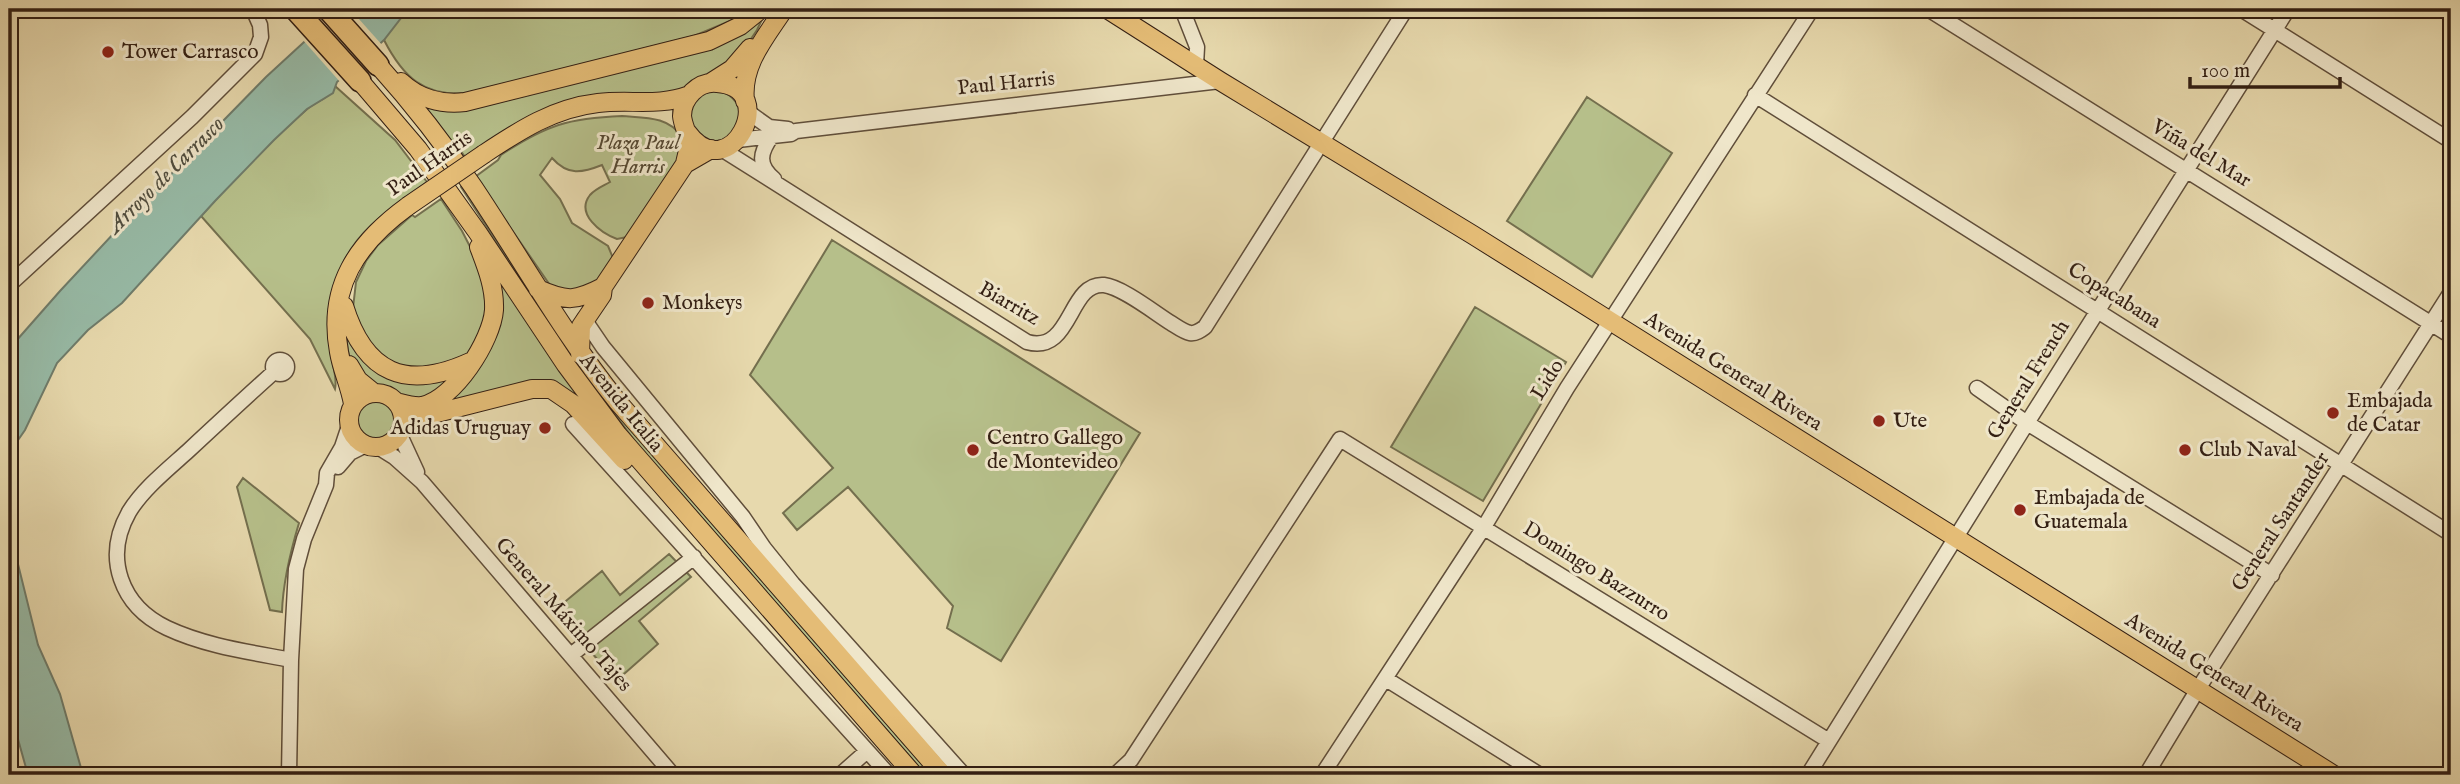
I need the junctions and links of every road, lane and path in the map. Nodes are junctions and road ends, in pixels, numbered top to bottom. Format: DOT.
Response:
graph roads {
  1 [pos="253,9"];
  2 [pos="328,9"];
  3 [pos="761,9"];
  4 [pos="773,9"];
  5 [pos="783,9"];
  6 [pos="1107,9"];
  7 [pos="1182,9"];
  8 [pos="1406,9"];
  9 [pos="1812,9"];
  10 [pos="1928,9"];
  11 [pos="2241,9"];
  12 [pos="2288,9"];
  13 [pos="296,10"];
  14 [pos="2275,30"];
  15 [pos="378,65"];
  16 [pos="1196,65"];
  17 [pos="360,81"];
  18 [pos="1220,81"];
  19 [pos="710,83"];
  20 [pos="690,94"];
  21 [pos="1755,94"];
  22 [pos="747,107"];
  23 [pos="685,129"];
  24 [pos="796,131"];
  25 [pos="772,136"];
  26 [pos="738,140"];
  27 [pos="2451,141"];
  28 [pos="1320,142"];
  29 [pos="716,148"];
  30 [pos="486,157"];
  31 [pos="685,164"];
  32 [pos="2186,171"];
  33 [pos="782,187"];
  34 [pos="411,208"];
  35 [pos="478,233"];
  36 [pos="9,285"];
  37 [pos="603,287"];
  38 [pos="538,289"];
  39 [pos="2451,292"];
  40 [pos="570,300"];
  41 [pos="344,306"];
  42 [pos="2098,310"];
  43 [pos="584,319"];
  44 [pos="1611,322"];
  45 [pos="2432,324"];
  46 [pos="2451,335"];
  47 [pos="580,354"];
  48 [pos="473,360"];
  49 [pos="274,372"];
  50 [pos="1977,387"];
  51 [pos="374,393"];
  52 [pos="396,402"];
  53 [pos="353,404"];
  54 [pos="2026,423"];
  55 [pos="573,424"];
  56 [pos="349,426"];
  57 [pos="400,432"];
  58 [pos="372,446"];
  59 [pos="2342,466"];
  60 [pos="651,476"];
  61 [pos="422,482"];
  62 [pos="326,485"];
  63 [pos="1484,527"];
  64 [pos="2451,534"];
  65 [pos="1956,539"];
  66 [pos="758,553"];
  67 [pos="694,557"];
  68 [pos="2272,575"];
  69 [pos="571,655"];
  70 [pos="291,660"];
  71 [pos="1386,679"];
  72 [pos="2198,689"];
  73 [pos="1829,741"];
  74 [pos="867,751"];
  75 [pos="1131,760"];
  76 [pos="289,775"];
  77 [pos="673,775"];
  78 [pos="840,775"];
  79 [pos="890,775"];
  80 [pos="914,775"];
  81 [pos="943,775"];
  82 [pos="964,775"];
  83 [pos="1115,775"];
  84 [pos="1128,775"];
  85 [pos="1322,775"];
  86 [pos="1540,775"];
  87 [pos="1808,775"];
  88 [pos="2146,775"];
  89 [pos="2334,775"];
  1 -- 36 [label="street"];
  2 -- 15 [label="highway, Avenida Italia"];
  3 -- 15 [label="main road"];
  4 -- 19 [label="main road"];
  5 -- 22 [label="main road"];
  6 -- 16 [label="main road, Avenida General Rivera"];
  7 -- 16 [label="street"];
  8 -- 28 [label="street"];
  9 -- 21 [label="street, Lido"];
  10 -- 32 [label="street, Viña del Mar"];
  11 -- 14 [label="street"];
  12 -- 14 [label="street, General French"];
  13 -- 17 [label="highway, Avenida Italia"];
  14 -- 27 [label="street"];
  14 -- 32 [label="street, General French"];
  15 -- 38 [label="main road, Avenida Italia"];
  16 -- 18 [label="main road, Avenida General Rivera"];
  17 -- 35 [label="main road, Avenida Italia"];
  18 -- 24 [label="street, Paul Harris"];
  18 -- 28 [label="main road, Avenida General Rivera"];
  19 -- 20 [label="main road"];
  19 -- 22 [label="main road"];
  20 -- 23 [label="main road"];
  20 -- 30 [label="main road, Paul Harris"];
  21 -- 42 [label="street, Copacabana"];
  21 -- 44 [label="street, Lido"];
  22 -- 24 [label="street, Paul Harris"];
  22 -- 26 [label="main road"];
  23 -- 29 [label="main road"];
  23 -- 30 [label="main road, Paul Harris"];
  23 -- 31 [label="main road"];
  24 -- 25 [label="street, Paul Harris"];
  25 -- 26 [label="street, Paul Harris"];
  25 -- 33 [label="street, Biarritz"];
  26 -- 29 [label="main road"];
  28 -- 33 [label="street, Biarritz"];
  28 -- 44 [label="main road, Avenida General Rivera"];
  29 -- 31 [label="main road"];
  29 -- 33 [label="street, Biarritz"];
  30 -- 34 [label="main road, Paul Harris"];
  31 -- 37 [label="main road"];
  32 -- 42 [label="street, General French"];
  32 -- 45 [label="street, Viña del Mar"];
  34 -- 41 [label="main road, Paul Harris"];
  34 -- 53 [label="main road, Paul Harris"];
  35 -- 48 [label="main road"];
  35 -- 60 [label="main road, Avenida Italia"];
  37 -- 40 [label="main road"];
  37 -- 43 [label="main road"];
  38 -- 40 [label="main road"];
  38 -- 47 [label="main road, Avenida Italia"];
  39 -- 45 [label="street, General Santander"];
  40 -- 43 [label="main road"];
  41 -- 48 [label="main road"];
  41 -- 51 [label="main road, Paul Harris"];
  42 -- 54 [label="street, General French"];
  42 -- 59 [label="street, Copacabana"];
  43 -- 47 [label="main road"];
  43 -- 66 [label="street, Avenida Italia"];
  44 -- 63 [label="street, Lido"];
  44 -- 65 [label="main road, Avenida General Rivera"];
  45 -- 46 [label="street, Viña del Mar"];
  45 -- 59 [label="street, General Santander"];
  47 -- 66 [label="main road, Avenida Italia"];
  48 -- 52 [label="main road"];
  49 -- 70 [label="street"];
  50 -- 54 [label="street"];
  51 -- 52 [label="main road"];
  51 -- 53 [label="main road"];
  52 -- 57 [label="main road"];
  53 -- 56 [label="main road"];
  54 -- 65 [label="street, General French"];
  54 -- 68 [label="street"];
  55 -- 67 [label="street"];
  56 -- 58 [label="main road"];
  56 -- 62 [label="street"];
  57 -- 58 [label="main road"];
  57 -- 60 [label="main road"];
  57 -- 61 [label="street, General Máximo Tajes"];
  58 -- 61 [label="street, General Máximo Tajes"];
  58 -- 62 [label="street"];
  59 -- 64 [label="street, Copacabana"];
  59 -- 68 [label="street, General Santander"];
  60 -- 80 [label="main road, Avenida Italia"];
  61 -- 69 [label="street, General Máximo Tajes"];
  62 -- 70 [label="street"];
  63 -- 71 [label="street, Lido"];
  63 -- 73 [label="street, Domingo Bazzurro"];
  63 -- 75 [label="street, Domingo Bazzurro"];
  65 -- 72 [label="main road, Avenida General Rivera"];
  65 -- 73 [label="street, General French"];
  66 -- 81 [label="main road, Avenida Italia"];
  66 -- 82 [label="street, Avenida Italia"];
  67 -- 69 [label="street"];
  67 -- 74 [label="street"];
  68 -- 72 [label="street, General Santander"];
  69 -- 77 [label="street, General Máximo Tajes"];
  70 -- 76 [label="street"];
  71 -- 85 [label="street, Lido"];
  71 -- 86 [label="street"];
  72 -- 88 [label="street, General Santander"];
  72 -- 89 [label="main road, Avenida General Rivera"];
  73 -- 87 [label="street, General French"];
  74 -- 78 [label="street"];
  74 -- 79 [label="street"];
  75 -- 83 [label="street"];
  75 -- 84 [label="street"];
}
